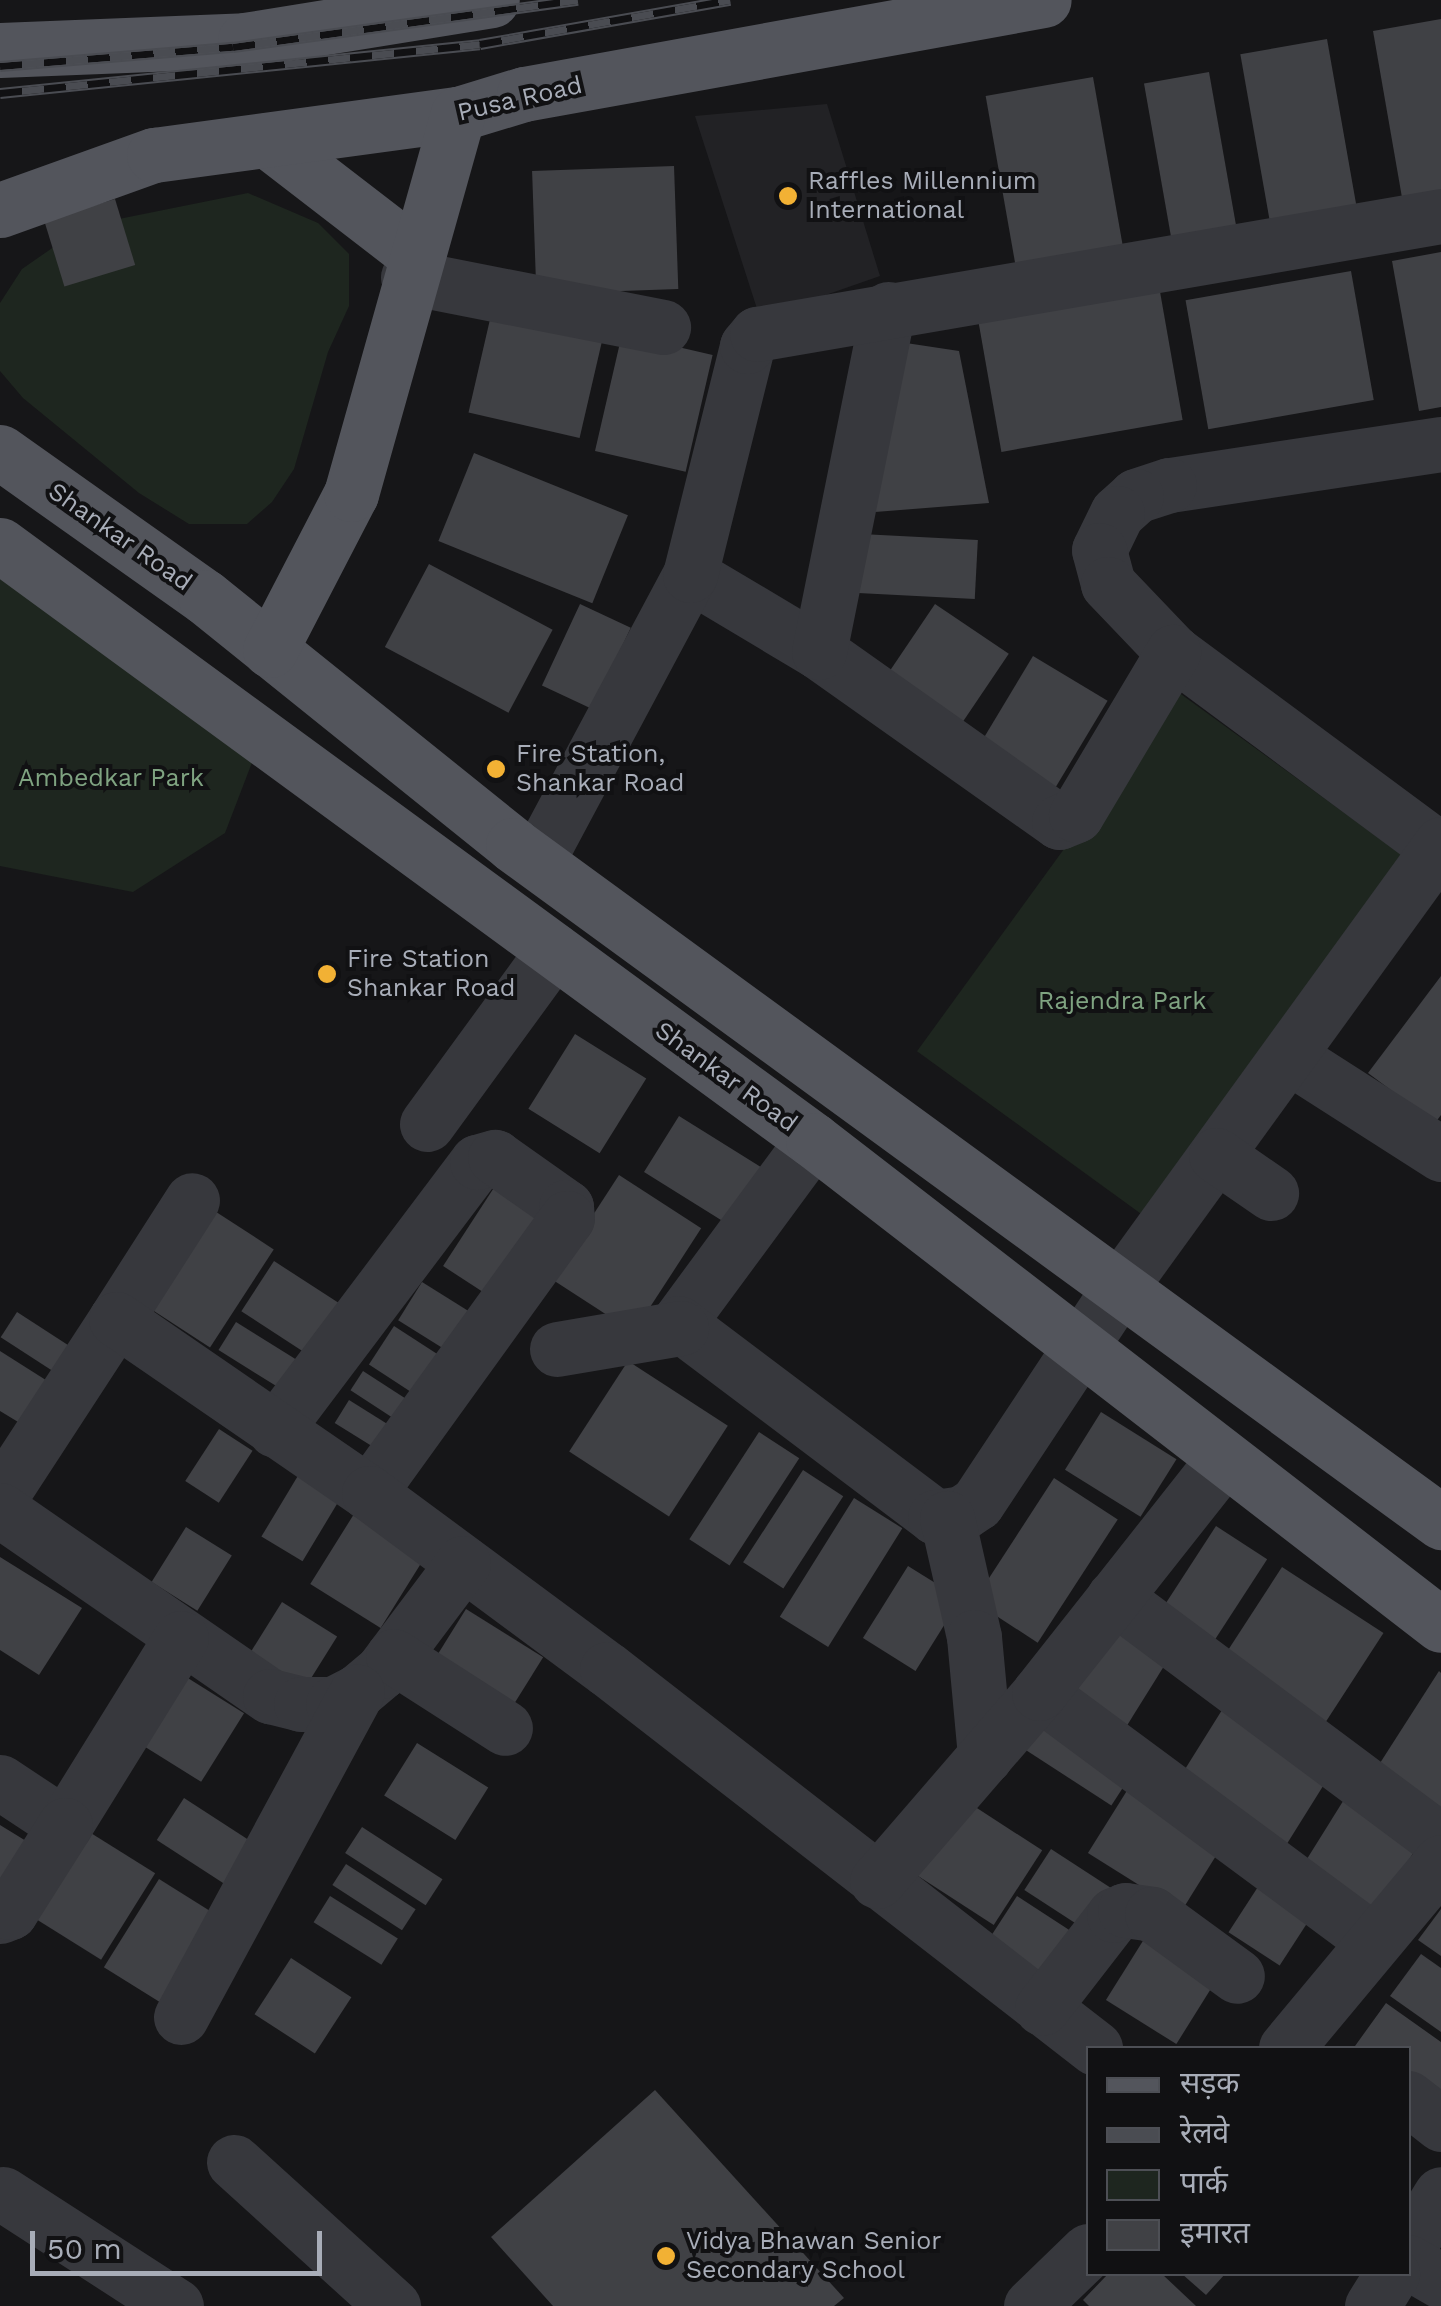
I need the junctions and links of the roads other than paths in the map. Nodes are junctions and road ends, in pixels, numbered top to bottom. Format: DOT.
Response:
graph roads {
  1 [pos="492,0"];
  2 [pos="1044,0"];
  3 [pos="0,50"];
  4 [pos="458,114"];
  5 [pos="267,140"];
  6 [pos="0,210"];
  7 [pos="1441,216"];
  8 [pos="412,266"];
  9 [pos="888,309"];
  10 [pos="663,327"];
  11 [pos="1441,444"];
  12 [pos="0,452"];
  13 [pos="0,545"];
  14 [pos="690,575"];
  15 [pos="270,650"];
  16 [pos="819,652"];
  17 [pos="1173,652"];
  18 [pos="1440,848"];
  19 [pos="525,853"];
  20 [pos="478,892"];
  21 [pos="554,950"];
  22 [pos="1288,1056"];
  23 [pos="427,1124"];
  24 [pos="812,1140"];
  25 [pos="1441,1154"];
  26 [pos="1216,1155"];
  27 [pos="1270,1193"];
  28 [pos="192,1200"];
  29 [pos="1120,1288"];
  30 [pos="116,1318"];
  31 [pos="680,1328"];
  32 [pos="557,1348"];
  33 [pos="1079,1351"];
  34 [pos="275,1430"];
  35 [pos="1224,1459"];
  36 [pos="369,1493"];
  37 [pos="0,1497"];
  38 [pos="0,1510"];
  39 [pos="947,1518"];
  40 [pos="1441,1522"];
  41 [pos="463,1562"];
  42 [pos="1114,1597"];
  43 [pos="1441,1625"];
  44 [pos="181,1638"];
  45 [pos="375,1674"];
  46 [pos="1039,1693"];
  47 [pos="505,1728"];
  48 [pos="985,1756"];
  49 [pos="0,1782"];
  50 [pos="65,1826"];
  51 [pos="1441,1840"];
  52 [pos="1441,1862"];
  53 [pos="878,1881"];
  54 [pos="0,1916"];
  55 [pos="1374,1941"];
  56 [pos="1237,1976"];
  57 [pos="1042,2008"];
  58 [pos="181,2017"];
  59 [pos="1313,2039"];
  60 [pos="1091,2046"];
  61 [pos="1411,2100"];
  62 [pos="1441,2124"];
  63 [pos="234,2162"];
  64 [pos="3,2194"];
  65 [pos="1441,2194"];
  66 [pos="1411,2241"];
  67 [pos="1411,2264"];
  68 [pos="1391,2276"];
  69 [pos="1441,2281"];
  70 [pos="338,2287"];
  71 [pos="176,2306"];
  72 [pos="393,2306"];
  73 [pos="1372,2306"];
  1 -- 3 [label="main road"];
  2 -- 4 [label="main road, Pusa Road"];
  4 -- 5 [label="main road, Pusa Road"];
  4 -- 8 [label="main road"];
  5 -- 6 [label="main road, Pusa Road"];
  5 -- 8 [label="main road"];
  7 -- 9 [label="street"];
  8 -- 10 [label="street"];
  8 -- 15 [label="main road"];
  9 -- 14 [label="street"];
  9 -- 16 [label="street"];
  11 -- 17 [label="street"];
  12 -- 15 [label="main road, Shankar Road"];
  13 -- 20 [label="main road, Shankar Road"];
  14 -- 16 [label="street"];
  14 -- 19 [label="street"];
  15 -- 19 [label="main road, Shankar Road"];
  16 -- 17 [label="street"];
  17 -- 18 [label="street"];
  18 -- 22 [label="street"];
  19 -- 20 [label="main road"];
  19 -- 29 [label="main road, Shankar Road"];
  20 -- 21 [label="main road, Shankar Road"];
  21 -- 23 [label="street"];
  21 -- 24 [label="main road, Shankar Road"];
  22 -- 25 [label="street"];
  22 -- 26 [label="street"];
  24 -- 31 [label="street"];
  24 -- 33 [label="main road, Shankar Road"];
  26 -- 27 [label="street"];
  26 -- 29 [label="street"];
  28 -- 30 [label="street"];
  29 -- 33 [label="street"];
  29 -- 40 [label="main road, Shankar Road"];
  30 -- 34 [label="street"];
  30 -- 37 [label="street"];
  31 -- 32 [label="street"];
  31 -- 39 [label="street"];
  33 -- 35 [label="main road, Shankar Road"];
  33 -- 39 [label="street"];
  34 -- 36 [label="street"];
  34 -- 36 [label="street"];
  35 -- 42 [label="street"];
  35 -- 43 [label="main road, Shankar Road"];
  36 -- 41 [label="street"];
  38 -- 44 [label="street"];
  39 -- 48 [label="street"];
  41 -- 45 [label="street"];
  41 -- 53 [label="street"];
  42 -- 46 [label="street"];
  42 -- 51 [label="street"];
  44 -- 45 [label="street"];
  44 -- 50 [label="street"];
  45 -- 47 [label="street"];
  45 -- 58 [label="street"];
  46 -- 48 [label="street"];
  46 -- 55 [label="street"];
  48 -- 53 [label="street"];
  49 -- 50 [label="street"];
  50 -- 54 [label="street"];
  52 -- 55 [label="street"];
  53 -- 57 [label="street"];
  55 -- 59 [label="street"];
  56 -- 57 [label="street"];
  57 -- 60 [label="street"];
  61 -- 62 [label="street"];
  63 -- 70 [label="street"];
  64 -- 71 [label="street"];
  65 -- 66 [label="street"];
  67 -- 69 [label="street"];
  68 -- 73 [label="street"];
  70 -- 72 [label="street"];
}
